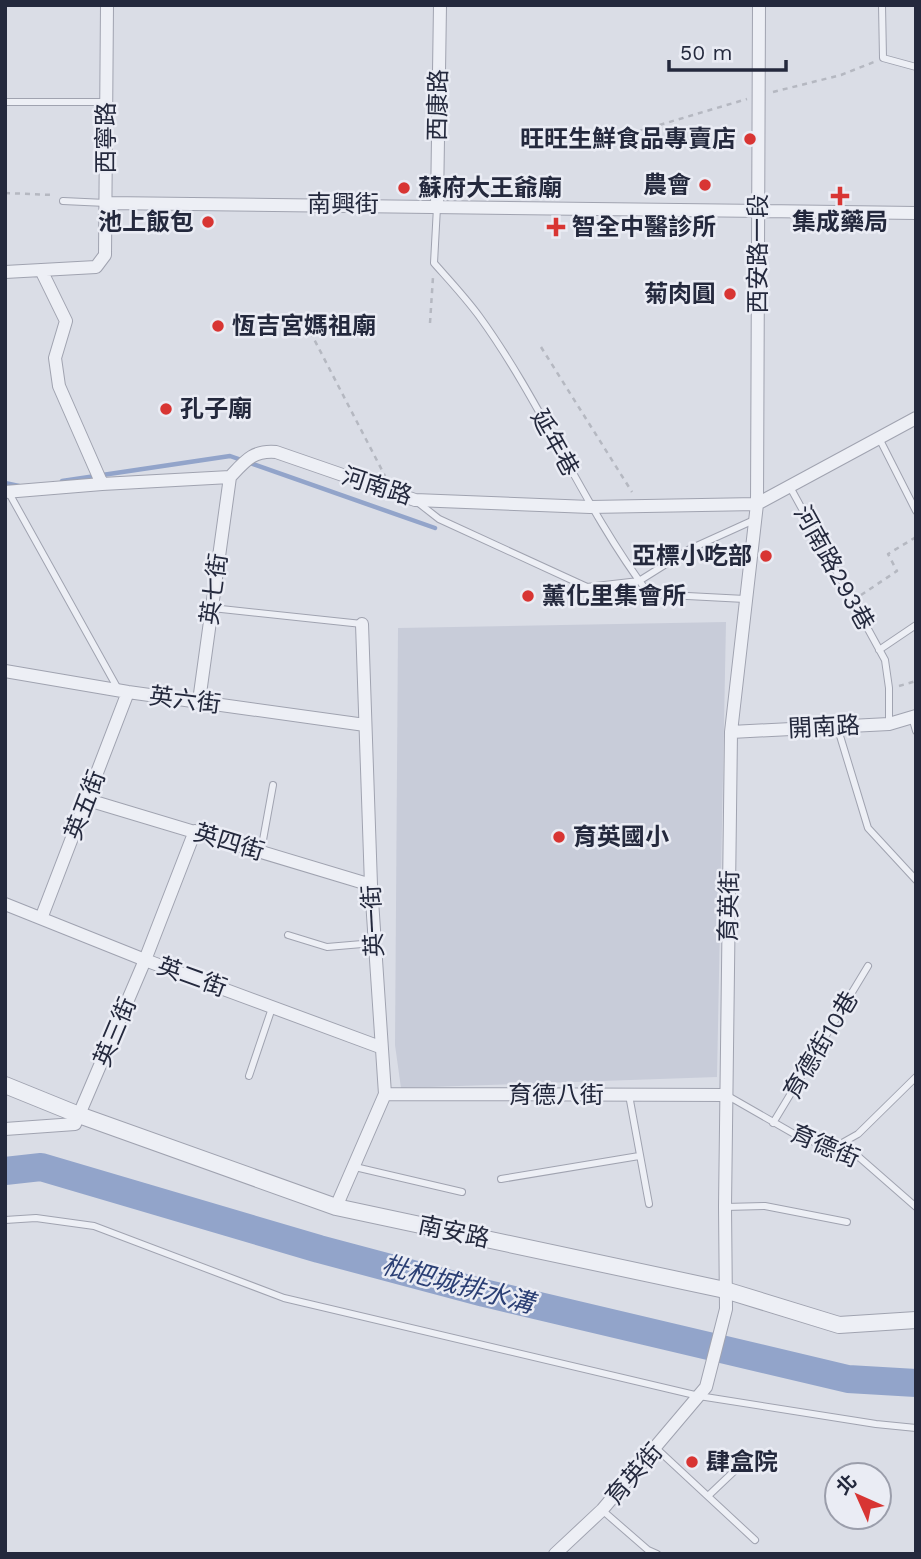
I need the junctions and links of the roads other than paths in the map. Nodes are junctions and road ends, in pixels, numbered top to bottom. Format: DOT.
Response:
graph roads {
  1 [pos="107,5"];
  2 [pos="440,5"];
  3 [pos="759,5"];
  4 [pos="882,5"];
  5 [pos="916,67"];
  6 [pos="5,102"];
  7 [pos="106,102"];
  8 [pos="63,201"];
  9 [pos="106,202"];
  10 [pos="437,205"];
  11 [pos="758,209"];
  12 [pos="916,213"];
  13 [pos="41,270"];
  14 [pos="5,272"];
  15 [pos="916,418"];
  16 [pos="878,437"];
  17 [pos="230,477"];
  18 [pos="102,484"];
  19 [pos="789,485"];
  20 [pos="7,492"];
  21 [pos="415,500"];
  22 [pos="757,504"];
  23 [pos="590,507"];
  24 [pos="916,511"];
  25 [pos="756,519"];
  26 [pos="639,580"];
  27 [pos="747,599"];
  28 [pos="212,608"];
  29 [pos="362,624"];
  30 [pos="916,625"];
  31 [pos="879,650"];
  32 [pos="5,671"];
  33 [pos="123,691"];
  34 [pos="199,701"];
  35 [pos="914,717"];
  36 [pos="889,724"];
  37 [pos="365,725"];
  38 [pos="837,726"];
  39 [pos="916,731"];
  40 [pos="731,732"];
  41 [pos="273,785"];
  42 [pos="88,800"];
  43 [pos="195,831"];
  44 [pos="261,851"];
  45 [pos="916,880"];
  46 [pos="371,885"];
  47 [pos="5,904"];
  48 [pos="42,916"];
  49 [pos="288,935"];
  50 [pos="374,943"];
  51 [pos="145,960"];
  52 [pos="868,966"];
  53 [pos="272,1006"];
  54 [pos="380,1047"];
  55 [pos="249,1076"];
  56 [pos="916,1077"];
  57 [pos="5,1085"];
  58 [pos="385,1094"];
  59 [pos="629,1095"];
  60 [pos="726,1095"];
  61 [pos="79,1115"];
  62 [pos="773,1123"];
  63 [pos="5,1129"];
  64 [pos="835,1146"];
  65 [pos="639,1156"];
  66 [pos="355,1167"];
  67 [pos="501,1179"];
  68 [pos="462,1192"];
  69 [pos="649,1204"];
  70 [pos="336,1207"];
  71 [pos="725,1207"];
  72 [pos="916,1207"];
  73 [pos="5,1220"];
  74 [pos="846,1222"];
  75 [pos="724,1290"];
  76 [pos="916,1320"];
  77 [pos="703,1391"];
  78 [pos="916,1427"];
  79 [pos="657,1448"];
  80 [pos="747,1459"];
  81 [pos="708,1496"];
  82 [pos="602,1510"];
  83 [pos="755,1540"];
  84 [pos="555,1554"];
  85 [pos="657,1554"];
  1 -- 7 [label="street, 西寧路"];
  2 -- 10 [label="street, 西康路"];
  3 -- 11 [label="street, 西安路一段"];
  4 -- 5 [label="lane"];
  6 -- 7 [label="lane"];
  7 -- 9 [label="street, 西寧路"];
  8 -- 9 [label="lane"];
  9 -- 10 [label="street, 南興街"];
  9 -- 13 [label="street, 西寧路"];
  10 -- 11 [label="street, 南興街"];
  10 -- 23 [label="lane, 延年巷"];
  11 -- 12 [label="street, 南興街"];
  11 -- 22 [label="street, 西安路一段"];
  13 -- 14 [label="street"];
  13 -- 18 [label="street"];
  15 -- 16 [label="street, 河南路"];
  16 -- 19 [label="street, 河南路"];
  16 -- 24 [label="lane"];
  17 -- 18 [label="street"];
  17 -- 21 [label="street, 河南路"];
  17 -- 28 [label="street, 英七街"];
  18 -- 20 [label="street"];
  19 -- 22 [label="street, 河南路"];
  19 -- 31 [label="lane, 河南路293巷"];
  20 -- 33 [label="lane"];
  21 -- 23 [label="street, 河南路"];
  21 -- 26 [label="lane"];
  22 -- 23 [label="street, 河南路"];
  22 -- 25 [label="street, 育英街"];
  23 -- 26 [label="lane, 延年巷"];
  25 -- 26 [label="lane"];
  25 -- 27 [label="street, 育英街"];
  26 -- 27 [label="lane, 延年巷"];
  27 -- 40 [label="street, 育英街"];
  28 -- 29 [label="lane"];
  28 -- 34 [label="street, 英七街"];
  29 -- 37 [label="street, 英一街"];
  30 -- 31 [label="lane"];
  31 -- 36 [label="lane, 河南路293巷"];
  32 -- 33 [label="street, 英六街"];
  33 -- 34 [label="street, 英六街"];
  33 -- 42 [label="street, 英五街"];
  34 -- 37 [label="street, 英六街"];
  35 -- 36 [label="street, 開南路"];
  35 -- 39 [label="lane"];
  36 -- 38 [label="street, 開南路"];
  37 -- 46 [label="street, 英一街"];
  38 -- 40 [label="street, 開南路"];
  38 -- 45 [label="lane"];
  40 -- 60 [label="street, 育英街"];
  41 -- 44 [label="lane"];
  42 -- 43 [label="street, 英四街"];
  42 -- 48 [label="street, 英五街"];
  43 -- 44 [label="street, 英四街"];
  43 -- 51 [label="street, 英三街"];
  44 -- 46 [label="street, 英四街"];
  46 -- 50 [label="street, 英一街"];
  47 -- 48 [label="street, 英二街"];
  48 -- 51 [label="street, 英二街"];
  49 -- 50 [label="lane"];
  50 -- 54 [label="street, 英一街"];
  51 -- 53 [label="street, 英二街"];
  51 -- 61 [label="street, 英三街"];
  52 -- 62 [label="lane, 育德街10巷"];
  53 -- 54 [label="street, 英二街"];
  53 -- 55 [label="lane"];
  54 -- 58 [label="street, 英一街"];
  56 -- 64 [label="lane"];
  57 -- 61 [label="street, 南安路"];
  58 -- 59 [label="street, 育德八街"];
  58 -- 66 [label="street, 英一街"];
  59 -- 60 [label="street, 育德八街"];
  59 -- 65 [label="lane"];
  60 -- 62 [label="lane, 育德街"];
  60 -- 71 [label="street, 育英街"];
  61 -- 63 [label="street"];
  61 -- 70 [label="street, 南安路"];
  62 -- 64 [label="lane, 育德街"];
  64 -- 72 [label="lane, 育德街"];
  65 -- 67 [label="lane"];
  65 -- 69 [label="lane"];
  66 -- 68 [label="lane"];
  66 -- 70 [label="street, 英一街"];
  70 -- 75 [label="street, 南安路"];
  71 -- 74 [label="lane"];
  71 -- 75 [label="street, 育英街"];
  73 -- 77 [label="lane"];
  75 -- 76 [label="street, 南安路"];
  75 -- 77 [label="street, 育英街"];
  77 -- 78 [label="lane"];
  77 -- 79 [label="street, 育英街"];
  79 -- 81 [label="lane"];
  79 -- 82 [label="street, 育英街"];
  80 -- 81 [label="lane"];
  81 -- 83 [label="lane"];
  82 -- 84 [label="street, 育英街"];
  82 -- 85 [label="lane"];
}
